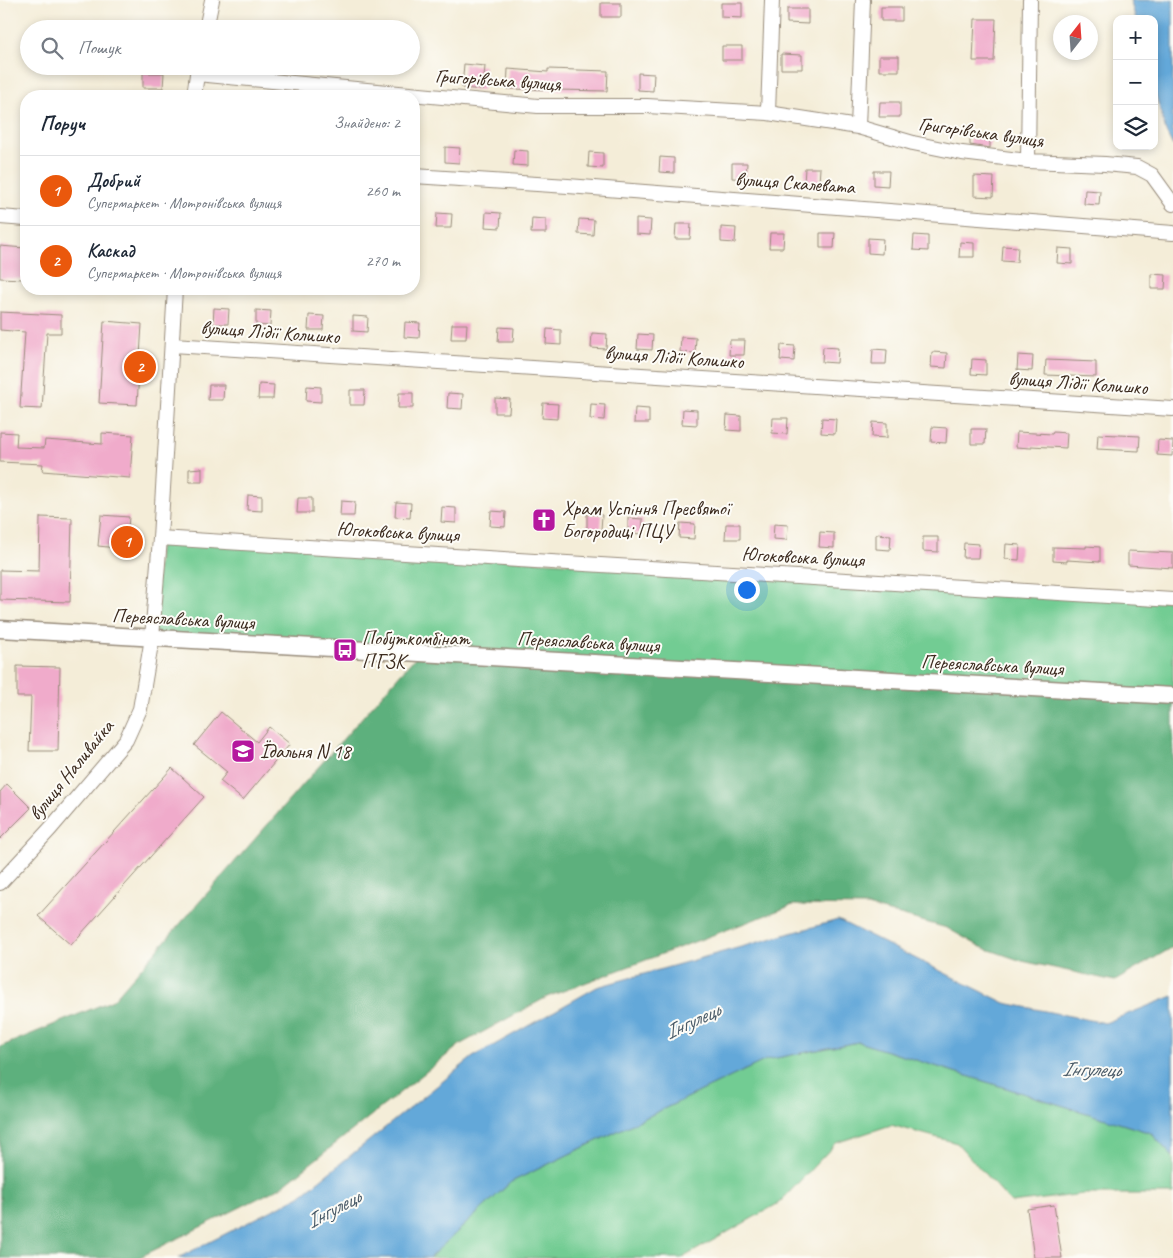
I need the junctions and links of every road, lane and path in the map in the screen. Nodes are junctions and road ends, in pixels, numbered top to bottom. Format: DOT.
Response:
graph roads {
  1 [pos="212,0"];
  2 [pos="772,0"];
  3 [pos="863,0"];
  4 [pos="1030,0"];
  5 [pos="208,20"];
  6 [pos="196,75"];
  7 [pos="244,75"];
  8 [pos="195,90"];
  9 [pos="386,90"];
  10 [pos="420,94"];
  11 [pos="768,113"];
  12 [pos="858,128"];
  13 [pos="1028,161"];
  14 [pos="420,176"];
  15 [pos="1173,204"];
  16 [pos="0,217"];
  17 [pos="20,219"];
  18 [pos="1173,233"];
  19 [pos="175,295"];
  20 [pos="173,345"];
  21 [pos="1173,409"];
  22 [pos="160,538"];
  23 [pos="1173,600"];
  24 [pos="0,629"];
  25 [pos="152,638"];
  26 [pos="1173,696"];
  27 [pos="0,884"];
  1 -- 5 [label="street"];
  2 -- 11 [label="street"];
  3 -- 12 [label="street"];
  4 -- 13 [label="street"];
  6 -- 8 [label="street"];
  7 -- 9 [label="street, Григорівська вулиця"];
  10 -- 11 [label="street, Григорівська вулиця"];
  11 -- 12 [label="street, Григорівська вулиця"];
  12 -- 13 [label="street, Григорівська вулиця"];
  13 -- 15 [label="street, Григорівська вулиця"];
  14 -- 18 [label="street, вулиця Скалевата"];
  16 -- 17 [label="street"];
  19 -- 20 [label="street, вулиця Наливайка"];
  20 -- 21 [label="street, вулиця Лідії Колишко"];
  20 -- 22 [label="street, вулиця Наливайка"];
  22 -- 23 [label="street, Югоковська вулиця"];
  22 -- 25 [label="street, вулиця Наливайка"];
  24 -- 25 [label="street, Переяславська вулиця"];
  25 -- 26 [label="street, Переяславська вулиця"];
  25 -- 27 [label="street, вулиця Наливайка"];
}
